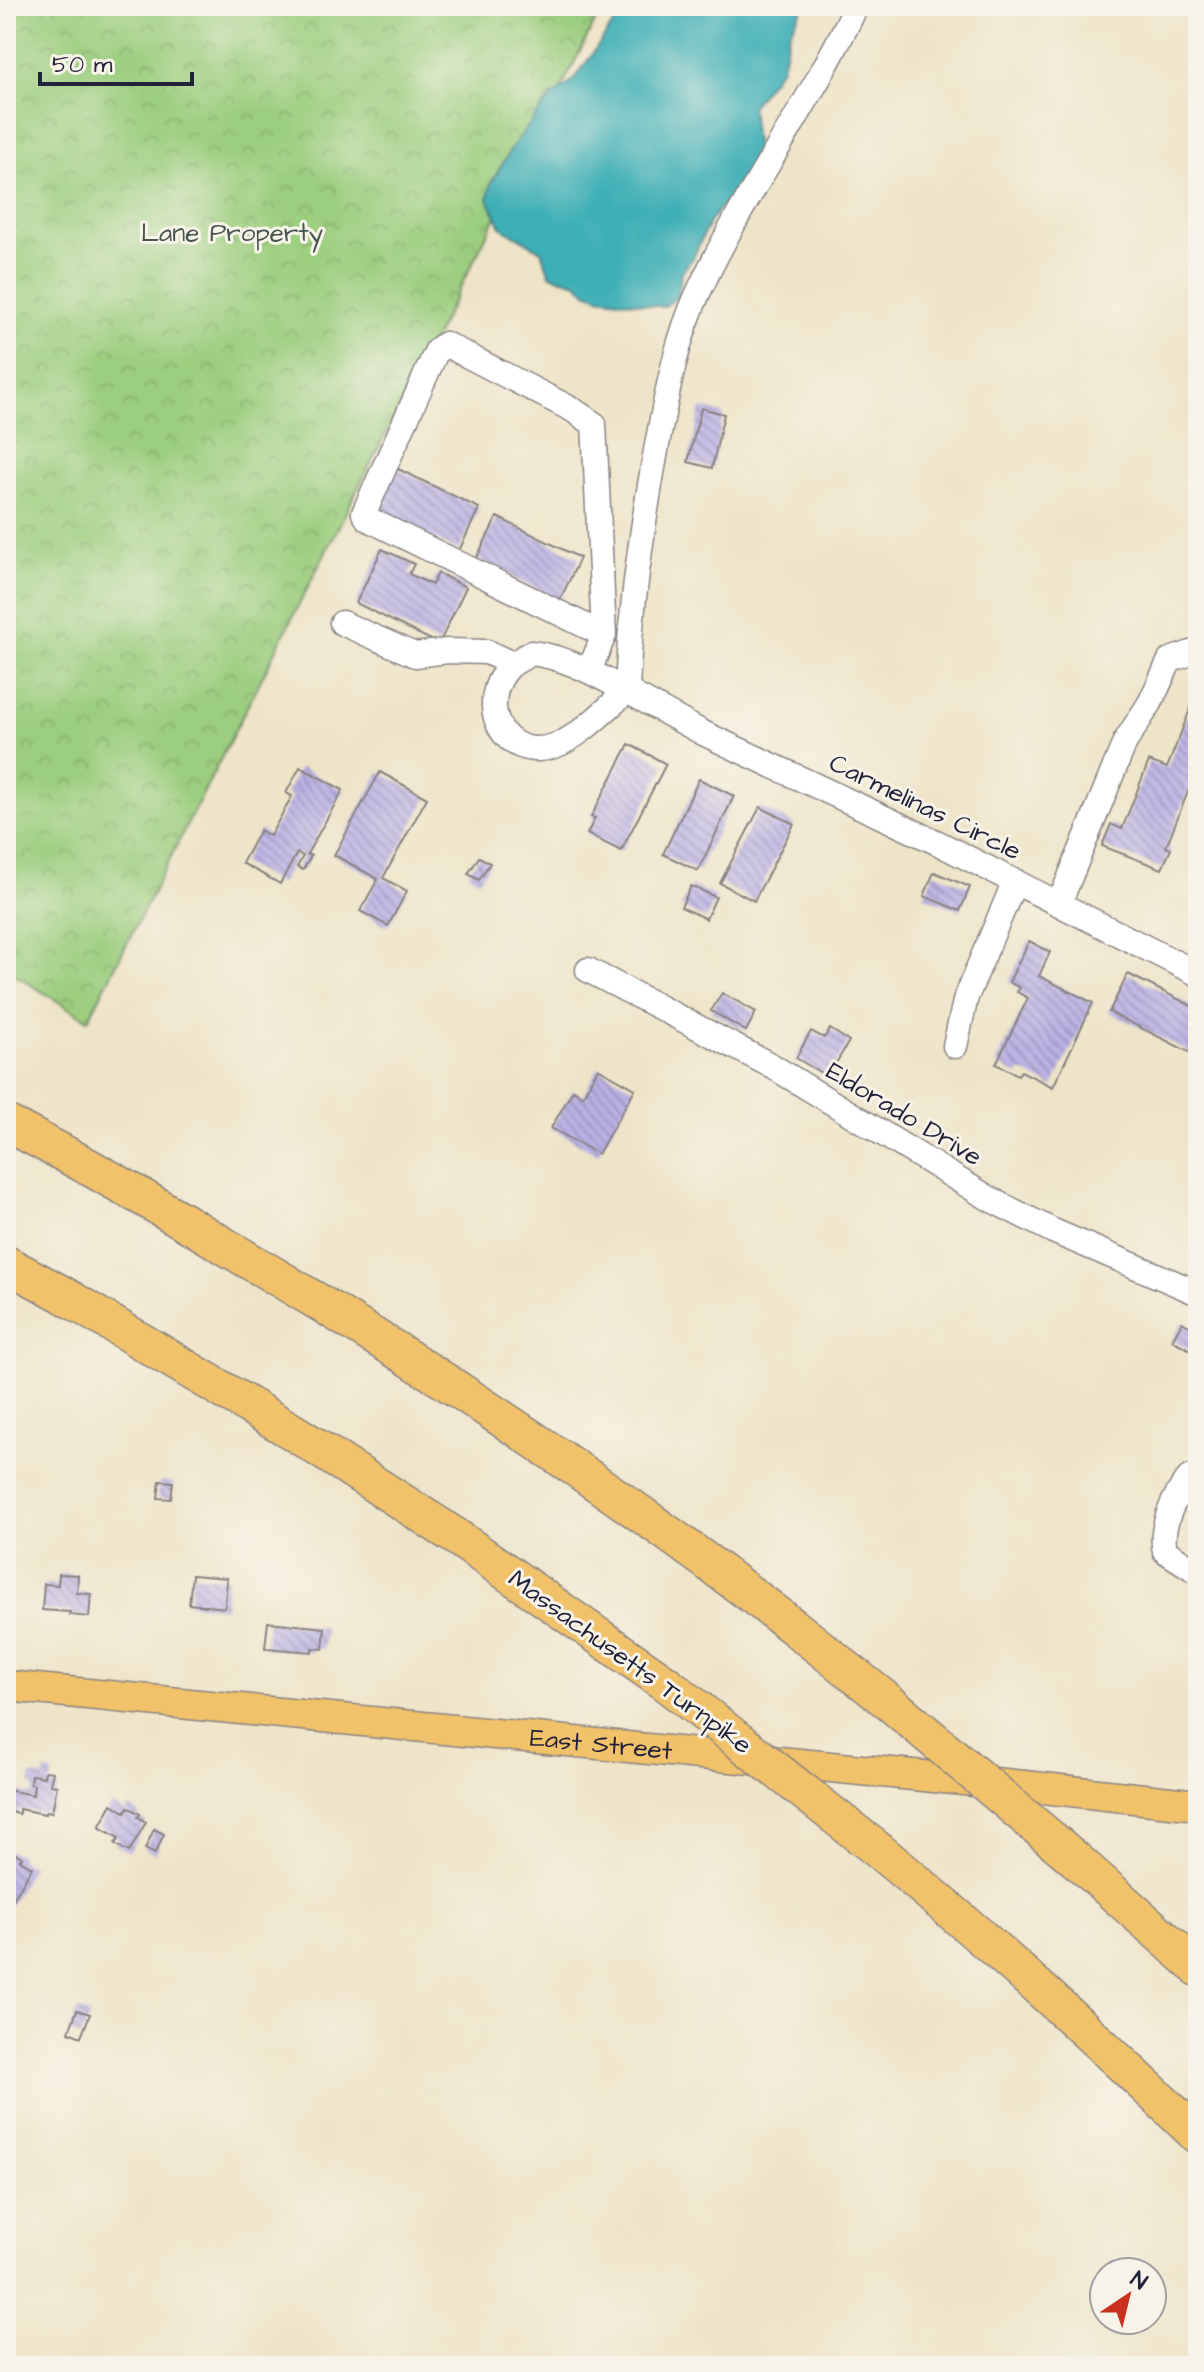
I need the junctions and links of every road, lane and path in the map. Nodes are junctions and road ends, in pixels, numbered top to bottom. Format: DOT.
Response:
graph roads {
  1 [pos="856,6"];
  2 [pos="342,623"];
  3 [pos="604,635"];
  4 [pos="1198,654"];
  5 [pos="512,664"];
  6 [pos="589,671"];
  7 [pos="627,691"];
  8 [pos="1015,881"];
  9 [pos="1059,904"];
  10 [pos="588,970"];
  11 [pos="1198,974"];
  12 [pos="955,1046"];
  13 [pos="6,1123"];
  14 [pos="6,1264"];
  15 [pos="6,1288"];
  16 [pos="1198,1293"];
  17 [pos="256,1410"];
  18 [pos="1198,1482"];
  19 [pos="1198,1572"];
  20 [pos="6,1686"];
  21 [pos="1198,1805"];
  22 [pos="1198,1968"];
  23 [pos="1198,2136"];
  1 -- 7 [label="street"];
  2 -- 5 [label="street"];
  3 -- 3 [label="street"];
  3 -- 6 [label="street"];
  4 -- 9 [label="street"];
  5 -- 6 [label="street, Carmelinas Circle"];
  5 -- 7 [label="street"];
  6 -- 7 [label="street, Carmelinas Circle"];
  7 -- 8 [label="street, Carmelinas Circle"];
  8 -- 9 [label="street, Carmelinas Circle"];
  8 -- 12 [label="street"];
  9 -- 11 [label="street, Carmelinas Circle"];
  10 -- 16 [label="street, Eldorado Drive"];
  13 -- 22 [label="highway, bridge"];
  14 -- 17 [label="highway, Massachusetts Turnpike"];
  15 -- 17 [label="highway"];
  17 -- 23 [label="highway, Massachusetts Turnpike, bridge"];
  18 -- 19 [label="street"];
  20 -- 21 [label="main road, East Street"];
}
